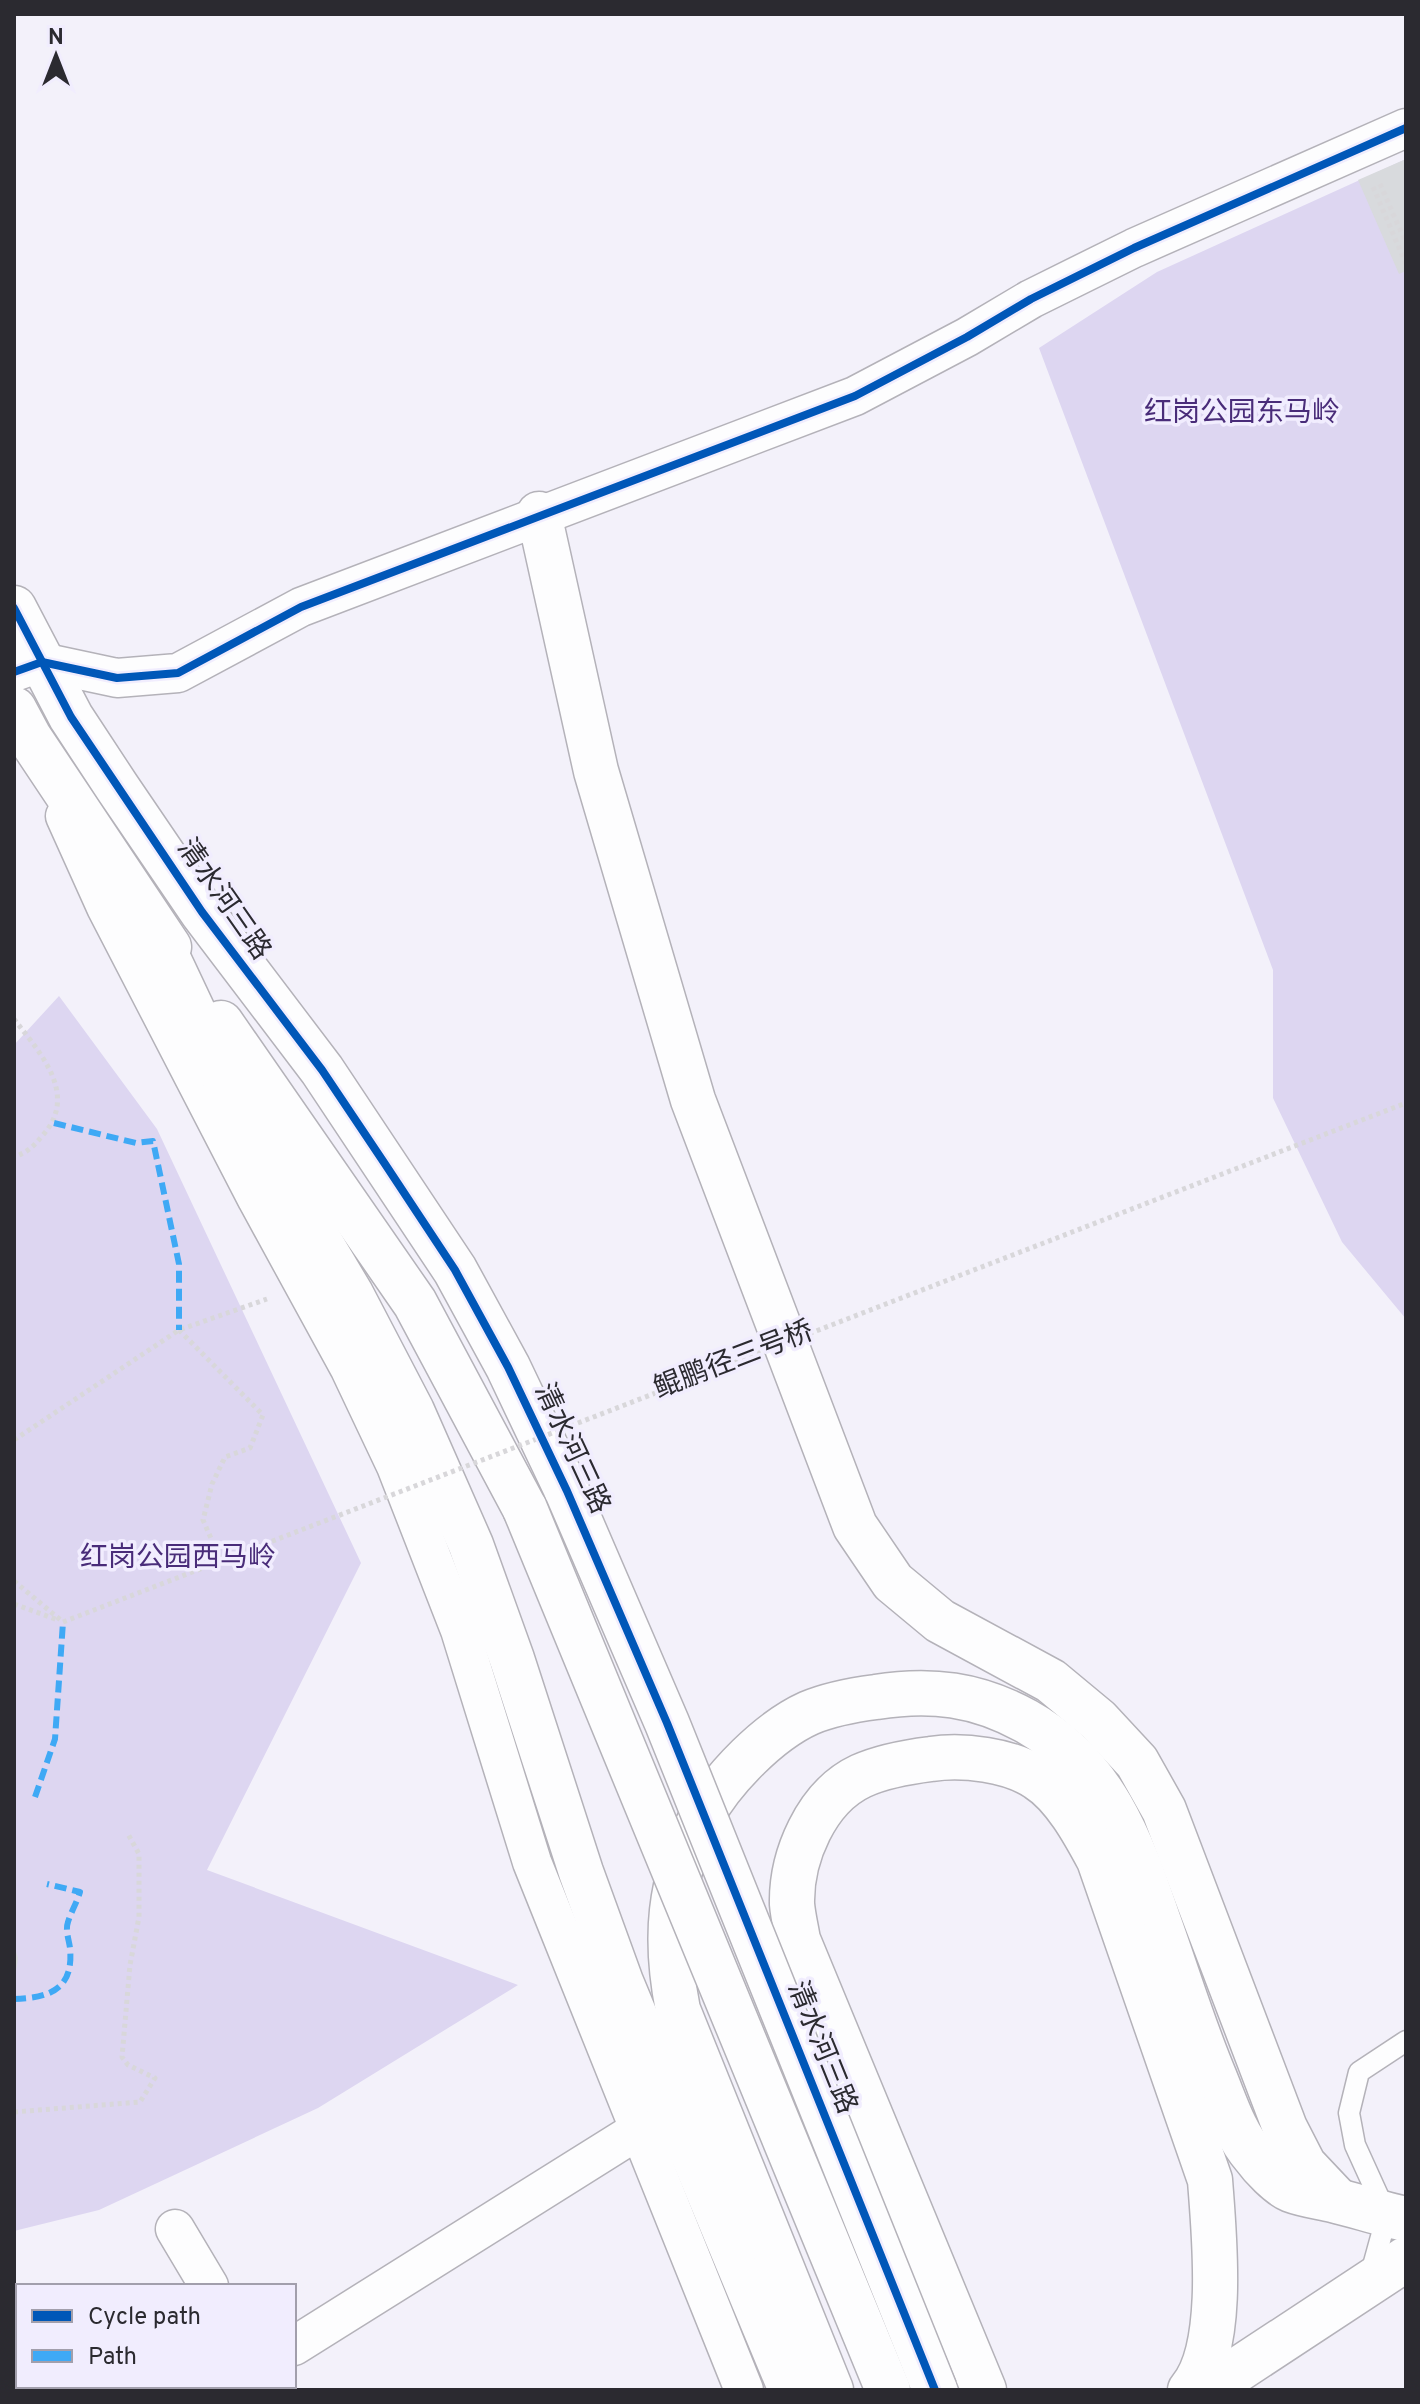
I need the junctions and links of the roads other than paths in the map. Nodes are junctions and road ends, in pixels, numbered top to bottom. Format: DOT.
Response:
graph roads {
  1 [pos="1406,128"];
  2 [pos="539,514"];
  3 [pos="14,608"];
  4 [pos="28,667"];
  5 [pos="22,723"];
  6 [pos="151,922"];
  7 [pos="1406,2041"];
  8 [pos="640,2129"];
  9 [pos="1338,2201"];
  10 [pos="1396,2217"];
  11 [pos="175,2229"];
  12 [pos="1406,2259"];
  13 [pos="208,2284"];
  14 [pos="1368,2284"];
  15 [pos="296,2345"];
  16 [pos="744,2390"];
  17 [pos="791,2390"];
  18 [pos="831,2390"];
  19 [pos="888,2390"];
  20 [pos="935,2390"];
  21 [pos="984,2390"];
  22 [pos="1190,2390"];
  23 [pos="1207,2390"];
  1 -- 2 [label="street"];
  2 -- 4 [label="street"];
  2 -- 9 [label="street"];
  3 -- 4 [label="street, 清水河三路"];
  4 -- 20 [label="street, 清水河三路, bridge"];
  5 -- 6 [label="street"];
  5 -- 8 [label="street"];
  6 -- 17 [label="street"];
  6 -- 19 [label="street, bridge"];
  7 -- 10 [label="lane"];
  8 -- 15 [label="street"];
  8 -- 16 [label="street"];
  9 -- 10 [label="street"];
  9 -- 18 [label="street"];
  10 -- 14 [label="lane"];
  11 -- 13 [label="street"];
  12 -- 14 [label="street"];
  14 -- 23 [label="street"];
  21 -- 22 [label="street"];
}
